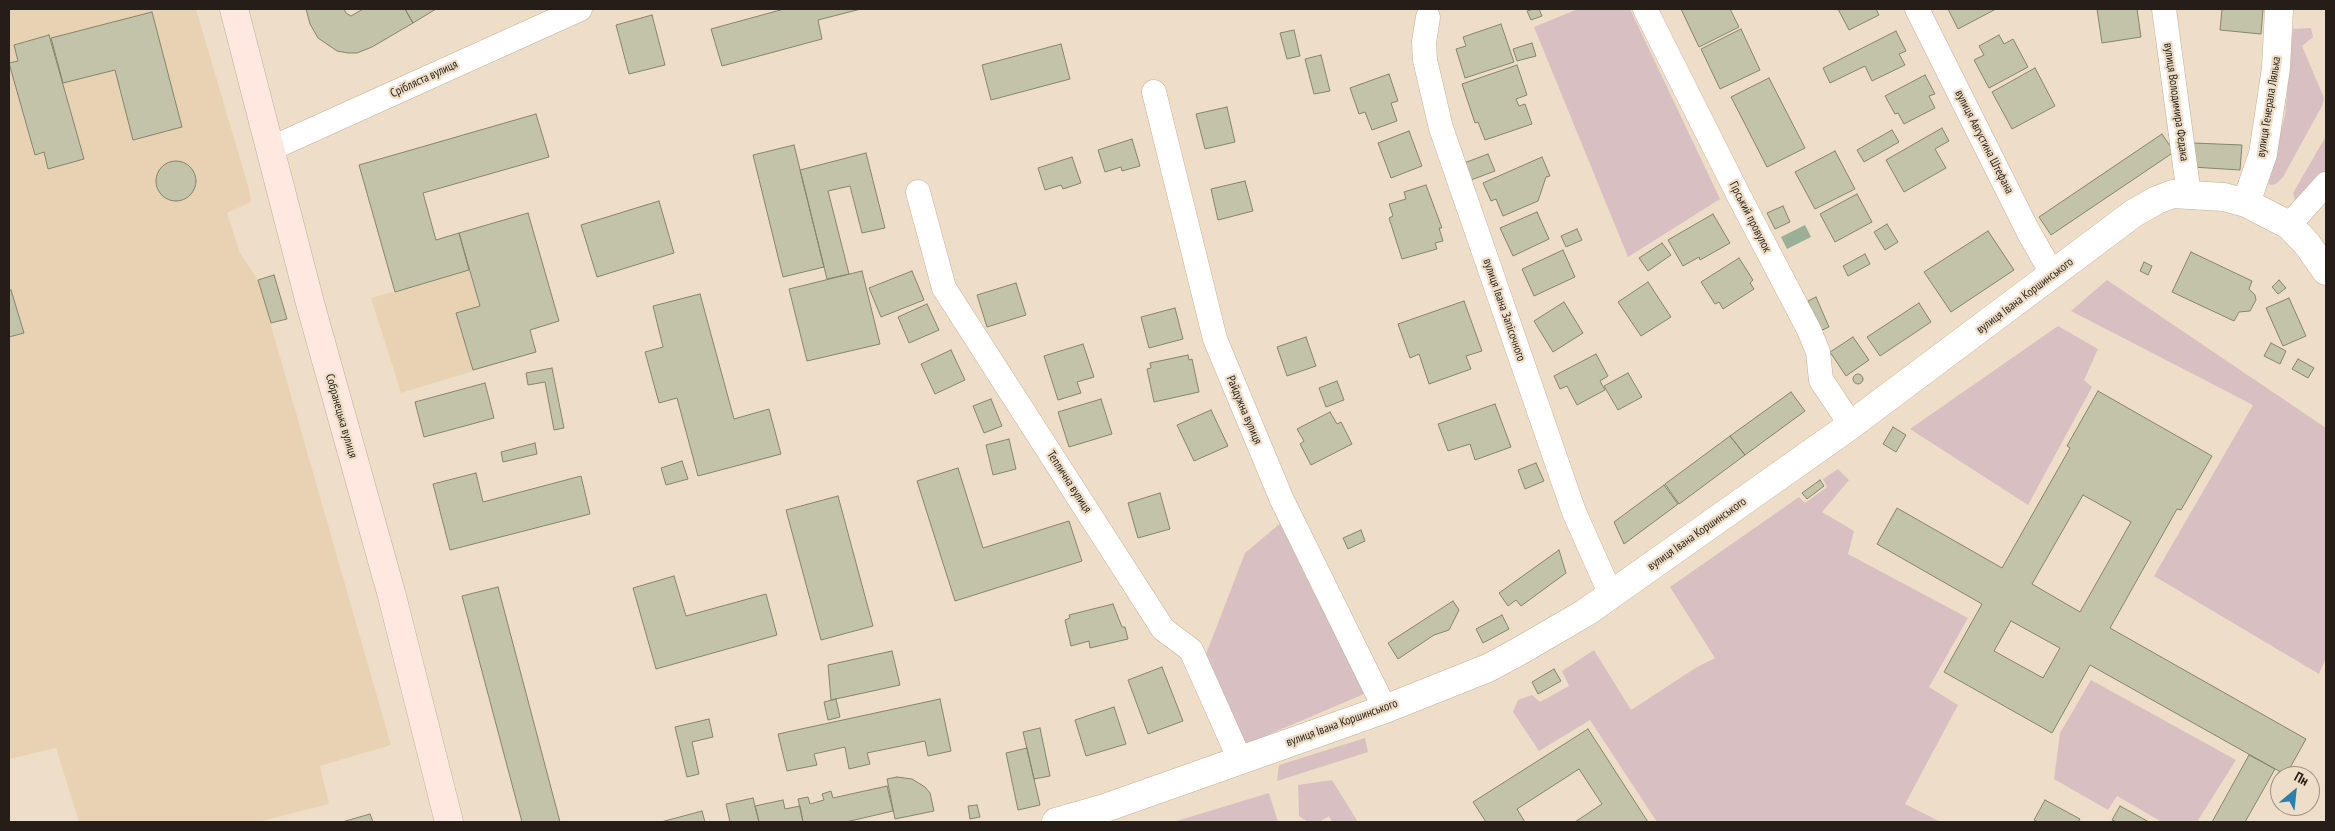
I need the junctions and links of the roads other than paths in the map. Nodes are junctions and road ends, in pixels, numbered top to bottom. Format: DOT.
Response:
graph roads {
  1 [pos="234,9"];
  2 [pos="580,9"];
  3 [pos="1645,9"];
  4 [pos="1917,9"];
  5 [pos="2164,9"];
  6 [pos="2279,9"];
  7 [pos="1428,18"];
  8 [pos="1154,92"];
  9 [pos="270,149"];
  10 [pos="2326,184"];
  11 [pos="918,192"];
  12 [pos="2189,195"];
  13 [pos="2246,203"];
  14 [pos="2289,224"];
  15 [pos="2326,269"];
  16 [pos="2053,275"];
  17 [pos="1851,425"];
  18 [pos="1611,595"];
  19 [pos="1385,709"];
  20 [pos="1240,760"];
  21 [pos="449,822"];
  22 [pos="1056,822"];
  1 -- 9 [label="main road, Собранецька вулиця"];
  2 -- 9 [label="street, Срібляста вулиця"];
  3 -- 17 [label="street, Гірський провулок"];
  4 -- 16 [label="street, вулиця Августина Штефана"];
  5 -- 12 [label="street, вулиця Володимира Федака"];
  6 -- 13 [label="street, вулиця Генерала Лялька"];
  7 -- 18 [label="street, вулиця Івана Запісочного"];
  8 -- 19 [label="street, Райдужна вулиця"];
  9 -- 21 [label="main road, Собранецька вулиця"];
  10 -- 14 [label="street"];
  11 -- 20 [label="street, Теплична вулиця"];
  12 -- 13 [label="street, вулиця Івана Коршинського"];
  12 -- 16 [label="street, вулиця Івана Коршинського"];
  13 -- 14 [label="street, вулиця Івана Коршинського"];
  14 -- 15 [label="street"];
  16 -- 17 [label="street, вулиця Івана Коршинського"];
  17 -- 18 [label="street, вулиця Івана Коршинського"];
  18 -- 19 [label="street, вулиця Івана Коршинського"];
  19 -- 20 [label="street, вулиця Івана Коршинського"];
  20 -- 22 [label="street, вулиця Івана Коршинського"];
}
